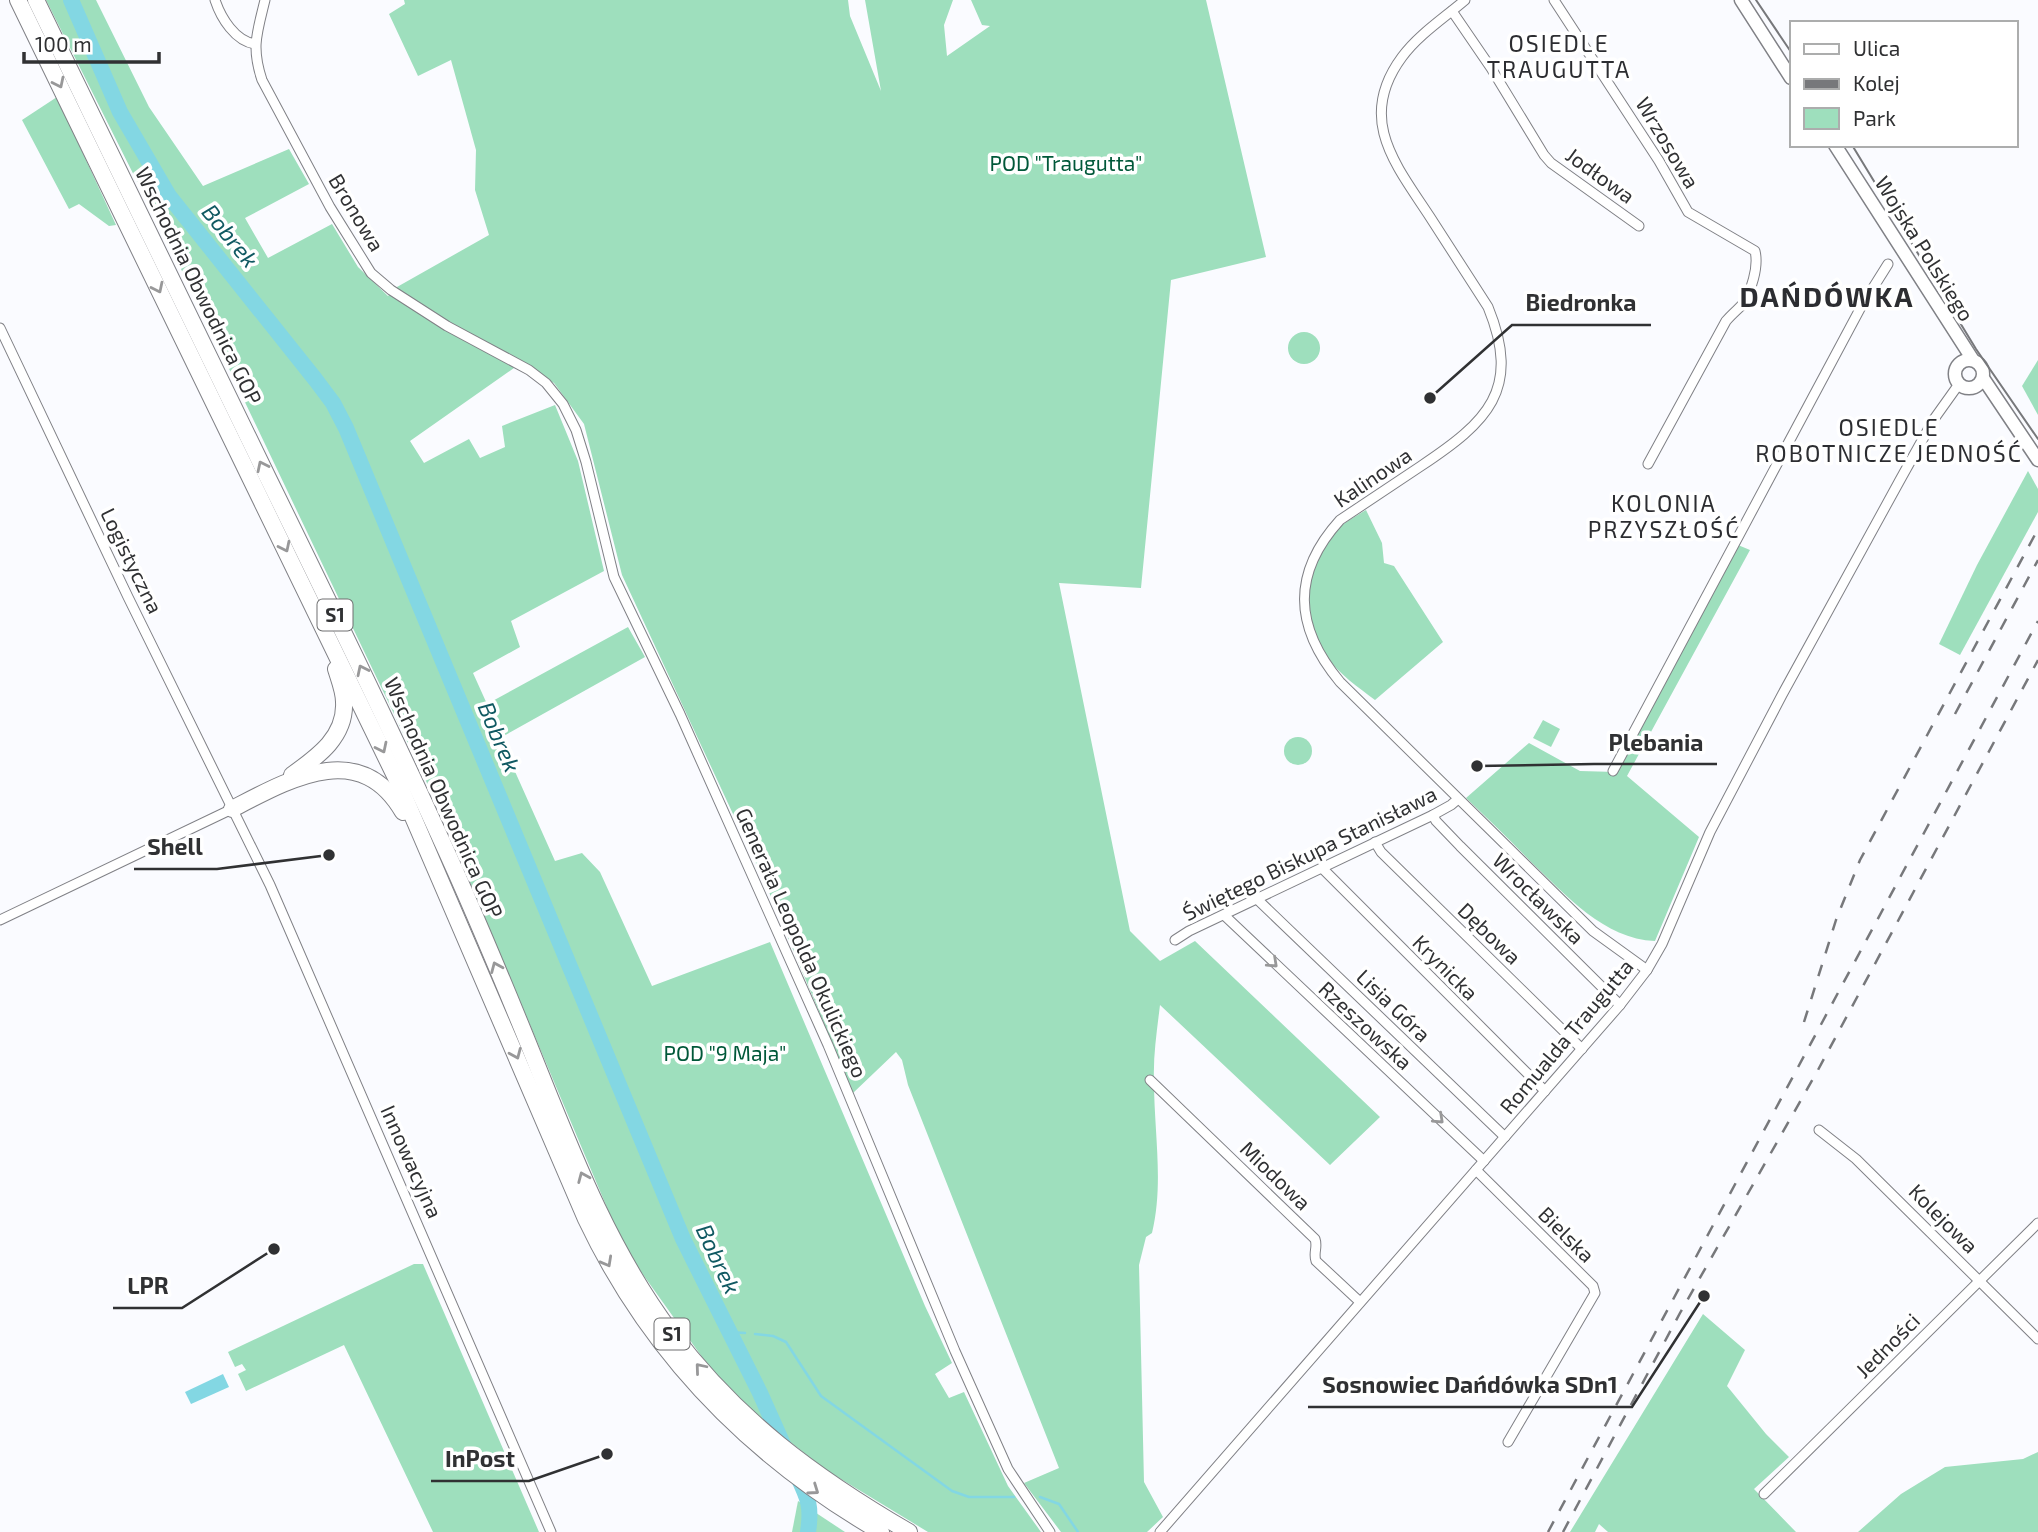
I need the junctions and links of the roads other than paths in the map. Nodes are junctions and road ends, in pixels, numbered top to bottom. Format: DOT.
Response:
graph roads {
  1 [pos="18,0"];
  2 [pos="36,0"];
  3 [pos="215,0"];
  4 [pos="265,0"];
  5 [pos="1465,0"];
  6 [pos="1554,0"];
  7 [pos="1741,0"];
  8 [pos="1452,11"];
  9 [pos="255,44"];
  10 [pos="1790,76"];
  11 [pos="1836,147"];
  12 [pos="1639,226"];
  13 [pos="1888,264"];
  14 [pos="0,328"];
  15 [pos="1966,362"];
  16 [pos="529,370"];
  17 [pos="1978,383"];
  18 [pos="1959,384"];
  19 [pos="2038,460"];
  20 [pos="1648,464"];
  21 [pos="321,620"];
  22 [pos="1613,771"];
  23 [pos="276,787"];
  24 [pos="1458,799"];
  25 [pos="232,809"];
  26 [pos="1433,815"];
  27 [pos="1375,842"];
  28 [pos="437,868"];
  29 [pos="1322,868"];
  30 [pos="1258,900"];
  31 [pos="1224,915"];
  32 [pos="0,919"];
  33 [pos="1175,940"];
  34 [pos="1647,970"];
  35 [pos="1620,1005"];
  36 [pos="1582,1049"];
  37 [pos="1150,1080"];
  38 [pos="1545,1091"];
  39 [pos="1819,1130"];
  40 [pos="1505,1137"];
  41 [pos="1484,1161"];
  42 [pos="1476,1170"];
  43 [pos="2038,1223"];
  44 [pos="1980,1280"];
  45 [pos="1360,1302"];
  46 [pos="2038,1339"];
  47 [pos="1508,1442"];
  48 [pos="1764,1493"];
  49 [pos="551,1532"];
  50 [pos="881,1532"];
  51 [pos="909,1532"];
  52 [pos="1050,1532"];
  53 [pos="1160,1532"];
  1 -- 21 [label="highway, Wschodnia Obwodnica GOP / S1, one-way"];
  51 -- 2 [label="highway, Wschodnia Obwodnica GOP / S1, one-way"];
  3 -- 9 [label="street"];
  4 -- 9 [label="street, Bronowa"];
  5 -- 8 [label="street, Kalinowa"];
  6 -- 20 [label="street, Wrzosowa"];
  7 -- 10 [label="main road"];
  8 -- 12 [label="street, Jodłowa"];
  8 -- 24 [label="street, Kalinowa"];
  9 -- 16 [label="street, Bronowa"];
  11 -- 15 [label="main road, Wojska Polskiego"];
  13 -- 22 [label="street"];
  14 -- 25 [label="street, Logistyczna"];
  15 -- 17 [label="main road"];
  15 -- 18 [label="main road"];
  16 -- 52 [label="street, Generała Leopolda Okulickiego"];
  17 -- 18 [label="main road"];
  17 -- 19 [label="main road"];
  18 -- 34 [label="street, Romualda Traugutta"];
  21 -- 23 [label="highway"];
  21 -- 28 [label="highway, Wschodnia Obwodnica GOP / S1, one-way"];
  23 -- 25 [label="highway"];
  23 -- 28 [label="highway"];
  24 -- 26 [label="street, Świętego Biskupa Stanisława"];
  24 -- 34 [label="street, Kalinowa"];
  25 -- 32 [label="street"];
  25 -- 49 [label="street, Innowacyjna"];
  26 -- 27 [label="street, Świętego Biskupa Stanisława"];
  26 -- 35 [label="street, Wrocławska"];
  27 -- 29 [label="street, Świętego Biskupa Stanisława"];
  27 -- 36 [label="street, Dębowa"];
  28 -- 50 [label="highway, Wschodnia Obwodnica GOP / S1, one-way"];
  29 -- 30 [label="street, Świętego Biskupa Stanisława"];
  29 -- 38 [label="street, Krynicka"];
  30 -- 31 [label="street, Świętego Biskupa Stanisława"];
  30 -- 40 [label="street, Lisia Góra"];
  31 -- 33 [label="street, Świętego Biskupa Stanisława"];
  31 -- 41 [label="street, Rzeszowska, one-way"];
  34 -- 35 [label="street, Romualda Traugutta"];
  35 -- 36 [label="street, Romualda Traugutta"];
  36 -- 38 [label="street, Romualda Traugutta"];
  37 -- 45 [label="street, Miodowa"];
  38 -- 40 [label="street, Romualda Traugutta"];
  39 -- 44 [label="street, Kolejowa"];
  40 -- 41 [label="street, Romualda Traugutta"];
  41 -- 42 [label="street, Romualda Traugutta"];
  42 -- 45 [label="street, Romualda Traugutta"];
  42 -- 47 [label="street, Bielska"];
  43 -- 44 [label="street, Jedności"];
  44 -- 46 [label="street, Kolejowa"];
  44 -- 48 [label="street, Jedności"];
  45 -- 53 [label="street, Romualda Traugutta"];
}
